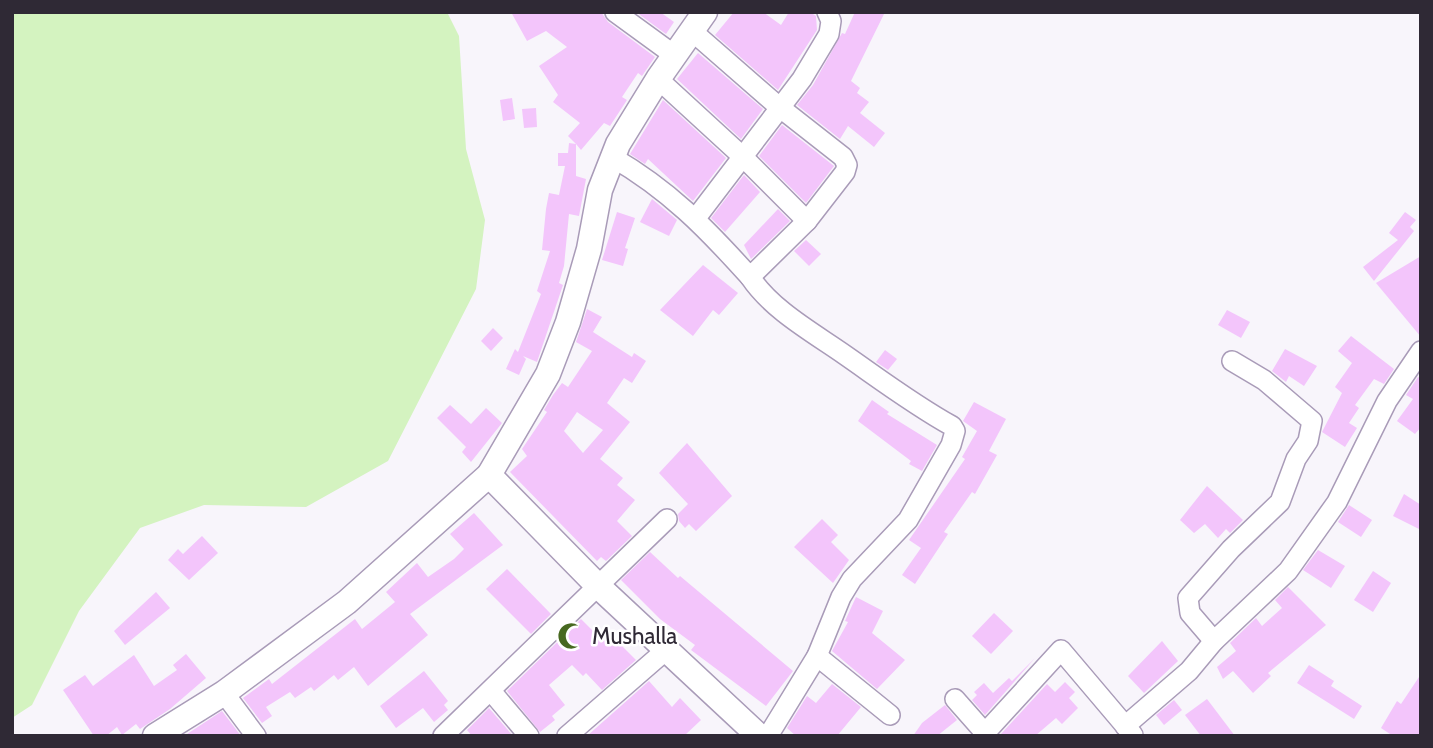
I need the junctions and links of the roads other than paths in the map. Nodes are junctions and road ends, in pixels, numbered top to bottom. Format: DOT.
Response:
graph roads {
  1 [pos="615,12"];
  2 [pos="827,12"];
  3 [pos="698,22"];
  4 [pos="674,55"];
  5 [pos="658,79"];
  6 [pos="778,106"];
  7 [pos="743,156"];
  8 [pos="612,157"];
  9 [pos="696,218"];
  10 [pos="807,221"];
  11 [pos="750,277"];
  12 [pos="1421,351"];
  13 [pos="1232,361"];
  14 [pos="489,475"];
  15 [pos="667,519"];
  16 [pos="598,586"];
  17 [pos="1214,641"];
  18 [pos="665,651"];
  19 [pos="817,656"];
  20 [pos="491,691"];
  21 [pos="224,693"];
  22 [pos="955,699"];
  23 [pos="890,715"];
  24 [pos="1130,731"];
  25 [pos="986,735"];
  26 [pos="155,736"];
  27 [pos="256,736"];
  28 [pos="443,736"];
  29 [pos="529,736"];
  30 [pos="567,736"];
  31 [pos="759,736"];
  32 [pos="768,736"];
  1 -- 4 [label="street"];
  2 -- 6 [label="street"];
  3 -- 4 [label="street"];
  3 -- 6 [label="street"];
  4 -- 5 [label="street"];
  5 -- 7 [label="street"];
  5 -- 8 [label="street"];
  6 -- 7 [label="street"];
  6 -- 10 [label="street"];
  7 -- 9 [label="street"];
  7 -- 10 [label="street"];
  8 -- 9 [label="street"];
  8 -- 14 [label="street"];
  9 -- 11 [label="street"];
  10 -- 11 [label="street"];
  11 -- 19 [label="street"];
  12 -- 17 [label="street"];
  13 -- 17 [label="street"];
  14 -- 16 [label="street"];
  14 -- 21 [label="street"];
  15 -- 16 [label="street"];
  16 -- 18 [label="street"];
  16 -- 20 [label="street"];
  17 -- 24 [label="street"];
  18 -- 30 [label="street"];
  18 -- 31 [label="street"];
  19 -- 23 [label="street"];
  19 -- 32 [label="street"];
  20 -- 28 [label="street"];
  20 -- 29 [label="street"];
  21 -- 26 [label="street"];
  21 -- 27 [label="street"];
  22 -- 25 [label="street"];
  24 -- 25 [label="street"];
}
